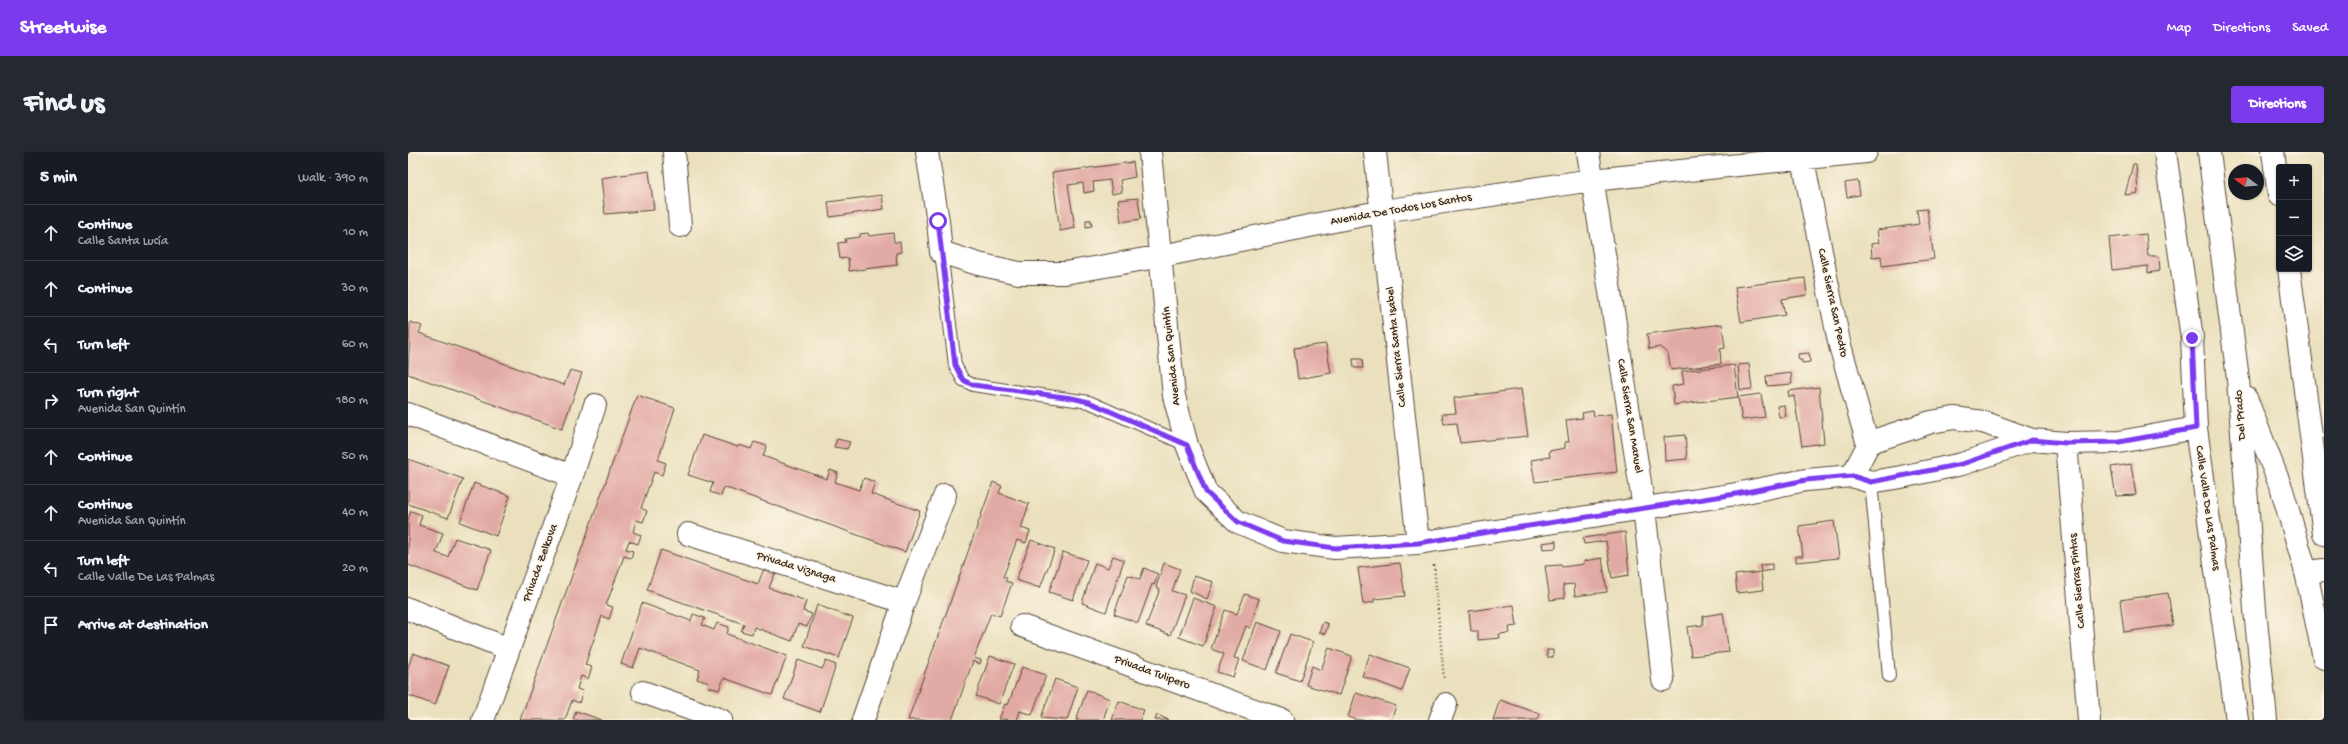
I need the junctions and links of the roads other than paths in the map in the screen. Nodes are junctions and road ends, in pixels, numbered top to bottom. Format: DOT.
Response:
graph roads {
  1 [pos="674,152"];
  2 [pos="927,152"];
  3 [pos="1150,152"];
  4 [pos="1375,152"];
  5 [pos="1588,152"];
  6 [pos="1866,152"];
  7 [pos="2165,152"];
  8 [pos="2208,152"];
  9 [pos="2273,152"];
  10 [pos="1789,158"];
  11 [pos="2276,174"];
  12 [pos="1592,180"];
  13 [pos="1382,211"];
  14 [pos="680,226"];
  15 [pos="941,252"];
  16 [pos="1162,256"];
  17 [pos="2289,272"];
  18 [pos="2238,379"];
  19 [pos="595,405"];
  20 [pos="408,414"];
  21 [pos="2196,428"];
  22 [pos="2032,440"];
  23 [pos="2066,443"];
  24 [pos="1187,445"];
  25 [pos="1868,445"];
  26 [pos="572,476"];
  27 [pos="1862,479"];
  28 [pos="945,495"];
  29 [pos="1644,508"];
  30 [pos="688,534"];
  31 [pos="2324,534"];
  32 [pos="1425,542"];
  33 [pos="2315,571"];
  34 [pos="904,602"];
  35 [pos="408,610"];
  36 [pos="1022,626"];
  37 [pos="509,649"];
  38 [pos="2324,658"];
  39 [pos="1889,676"];
  40 [pos="1663,680"];
  41 [pos="643,692"];
  42 [pos="483,720"];
  43 [pos="720,720"];
  44 [pos="863,720"];
  45 [pos="1282,720"];
  46 [pos="2089,720"];
  47 [pos="2236,720"];
  48 [pos="2266,720"];
  1 -- 14 [label="street"];
  2 -- 15 [label="street"];
  3 -- 16 [label="street, Avenida San Quintín"];
  4 -- 13 [label="street, Calle Sierra Santa Isabel"];
  5 -- 12 [label="street, Calle Sierra San Manuel"];
  6 -- 10 [label="street, Avenida De Todos Los Santos"];
  7 -- 21 [label="street, Calle Valle De Las Palmas"];
  8 -- 18 [label="street"];
  9 -- 11 [label="street"];
  10 -- 12 [label="street, Avenida De Todos Los Santos"];
  10 -- 25 [label="street, Calle Sierra San Pedro"];
  12 -- 13 [label="street, Avenida De Todos Los Santos"];
  12 -- 29 [label="street, Calle Sierra San Manuel"];
  13 -- 16 [label="street, Avenida De Todos Los Santos"];
  13 -- 32 [label="street, Calle Sierra Santa Isabel"];
  15 -- 16 [label="street, Avenida De Todos Los Santos"];
  15 -- 24 [label="lane"];
  16 -- 24 [label="street, Avenida San Quintín"];
  17 -- 31 [label="street"];
  18 -- 33 [label="street, Del Prado"];
  18 -- 48 [label="street, Del Prado"];
  19 -- 26 [label="street, Privada Zelkova"];
  20 -- 26 [label="street"];
  21 -- 23 [label="street"];
  21 -- 47 [label="street, Calle Valle De Las Palmas"];
  22 -- 23 [label="street"];
  22 -- 25 [label="street"];
  22 -- 27 [label="street, Avenida San Quintín"];
  23 -- 46 [label="street, Calle Sierras Pintas"];
  24 -- 32 [label="street, Avenida San Quintín"];
  25 -- 27 [label="street"];
  26 -- 37 [label="street, Privada Zelkova"];
  27 -- 29 [label="street, Avenida San Quintín"];
  27 -- 39 [label="lane"];
  28 -- 34 [label="street"];
  29 -- 32 [label="street, Avenida San Quintín"];
  29 -- 40 [label="street, Calle Sierra San Manuel"];
  30 -- 34 [label="street, Privada Viznaga"];
  33 -- 38 [label="street, Del Prado"];
  34 -- 44 [label="street"];
  35 -- 37 [label="street"];
  36 -- 45 [label="street, Privada Tulipero"];
  37 -- 42 [label="street, Privada Zelkova"];
  41 -- 43 [label="street"];
}
